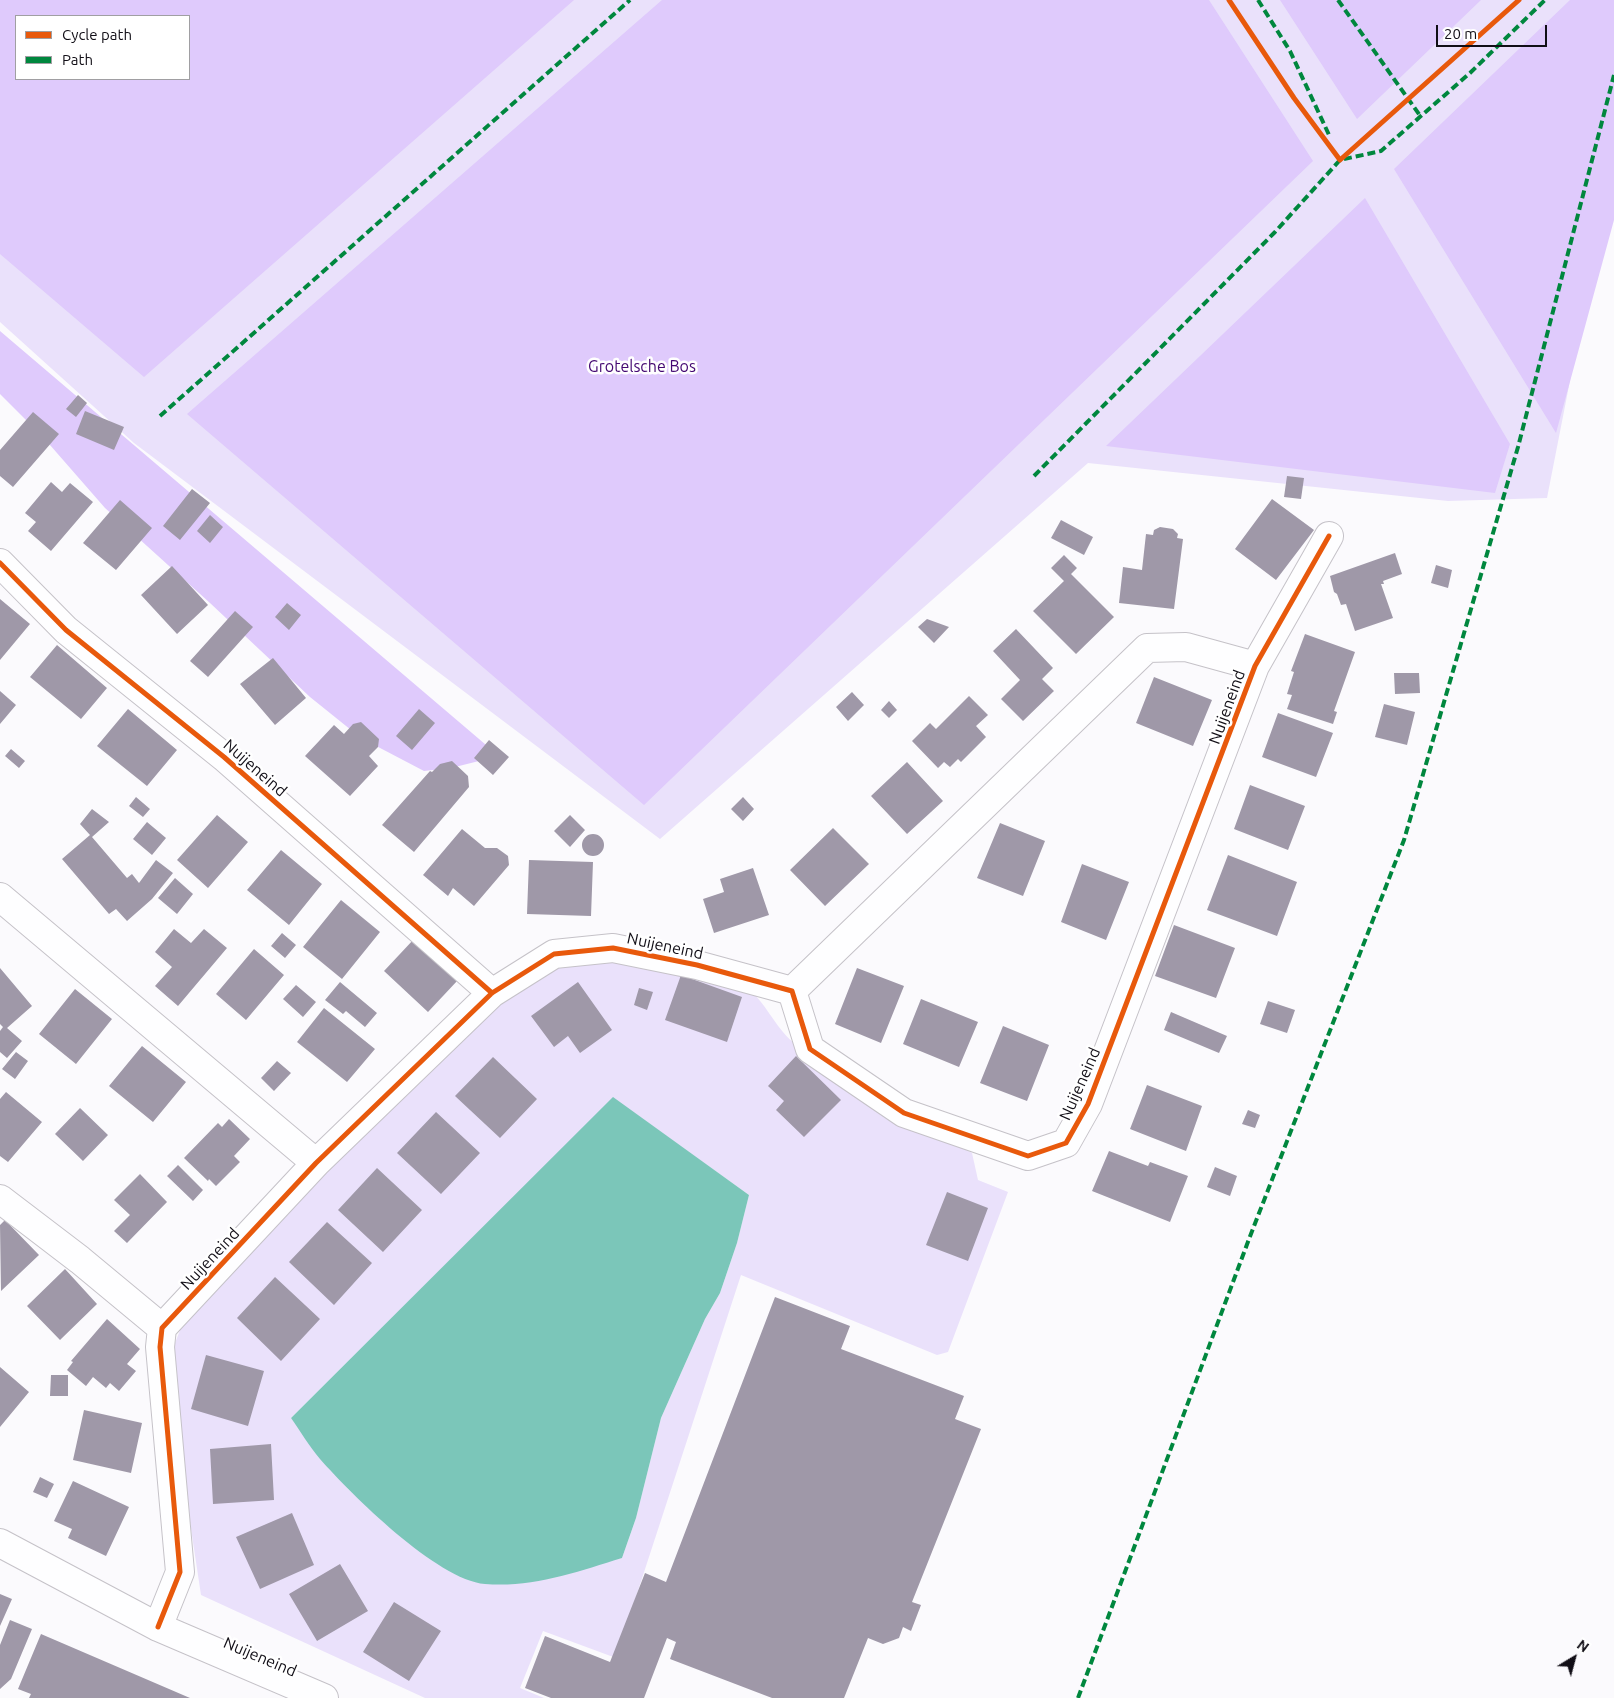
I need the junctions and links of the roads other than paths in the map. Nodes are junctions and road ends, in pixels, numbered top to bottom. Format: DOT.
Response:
graph roads {
  1 [pos="1329,536"];
  2 [pos="0,563"];
  3 [pos="1255,666"];
  4 [pos="0,897"];
  5 [pos="792,991"];
  6 [pos="492,993"];
  7 [pos="316,1163"];
  8 [pos="0,1199"];
  9 [pos="162,1328"];
  10 [pos="0,1542"];
  11 [pos="158,1627"];
  12 [pos="324,1698"];
  1 -- 3 [label="street, Nuijeneind"];
  2 -- 6 [label="street, Nuijeneind"];
  3 -- 5 [label="street, Nuijeneind"];
  3 -- 5 [label="street, Nuijeneind"];
  4 -- 7 [label="street"];
  5 -- 6 [label="street, Nuijeneind"];
  6 -- 7 [label="street, Nuijeneind"];
  7 -- 9 [label="street, Nuijeneind"];
  8 -- 9 [label="street"];
  9 -- 11 [label="street"];
  10 -- 11 [label="street, Nuijeneind"];
  11 -- 12 [label="street, Nuijeneind"];
}
